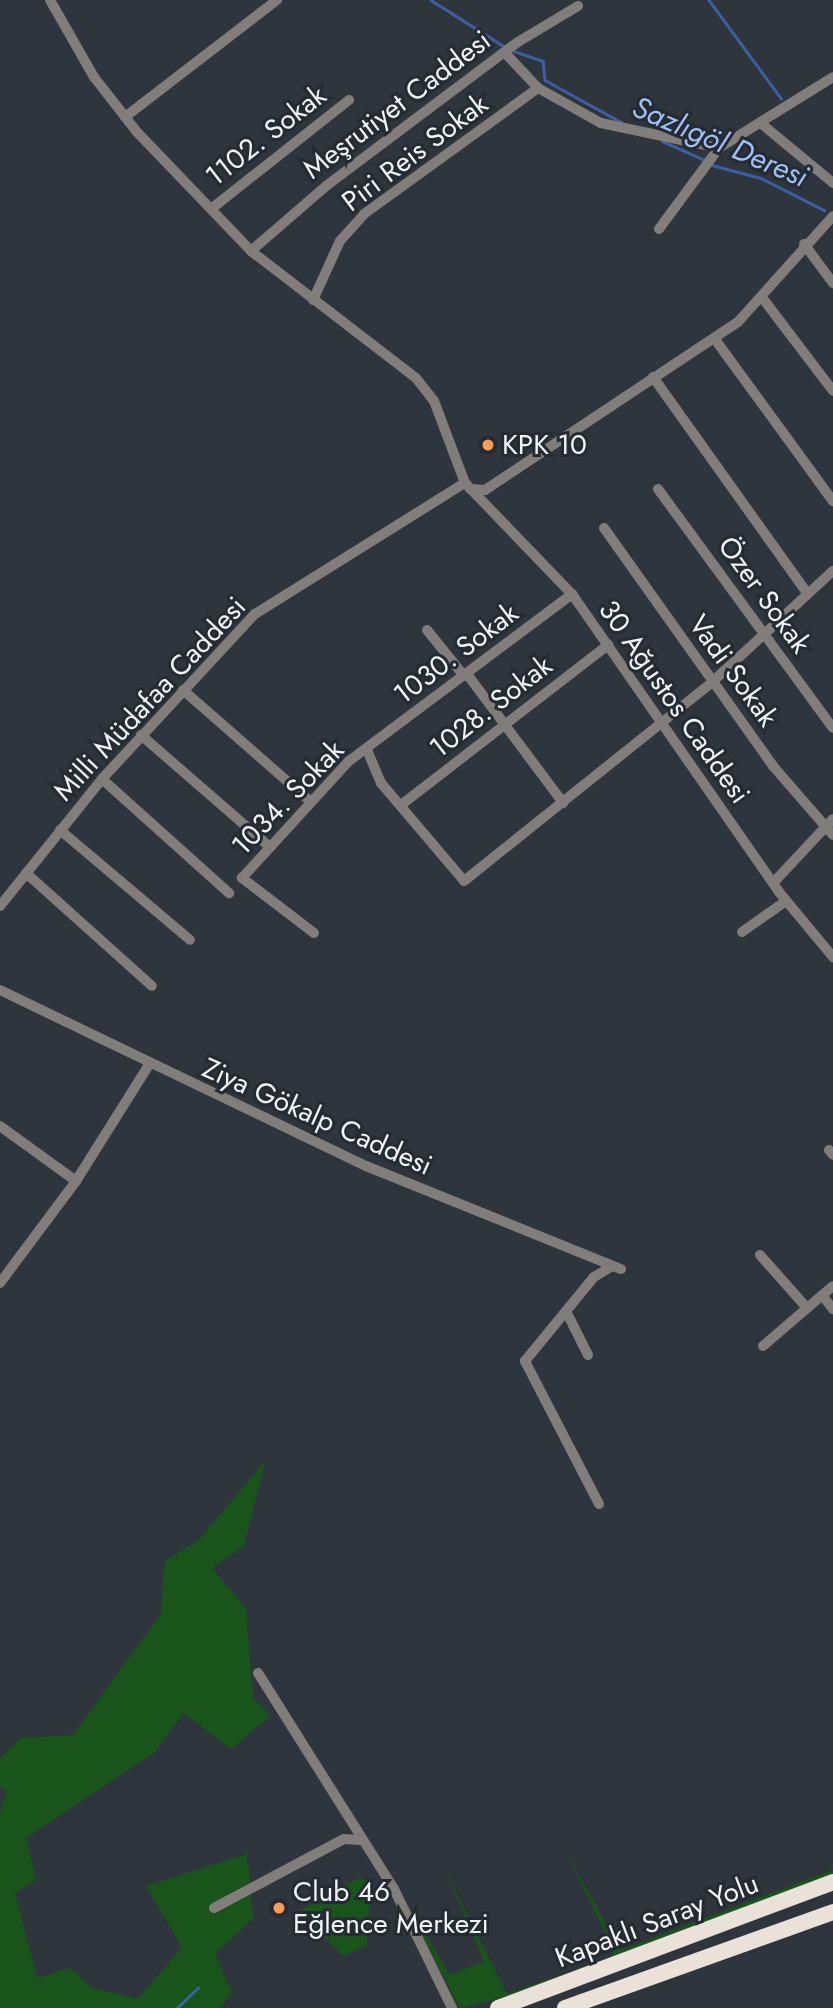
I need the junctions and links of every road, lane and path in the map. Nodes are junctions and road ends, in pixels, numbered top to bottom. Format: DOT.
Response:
graph roads {
  1 [pos="50,0"];
  2 [pos="277,0"];
  3 [pos="578,6"];
  4 [pos="505,53"];
  5 [pos="833,77"];
  6 [pos="538,88"];
  7 [pos="349,100"];
  8 [pos="125,117"];
  9 [pos="763,125"];
  10 [pos="719,148"];
  11 [pos="833,183"];
  12 [pos="211,209"];
  13 [pos="833,216"];
  14 [pos="659,229"];
  15 [pos="804,244"];
  16 [pos="251,251"];
  17 [pos="833,283"];
  18 [pos="313,300"];
  19 [pos="764,300"];
  20 [pos="714,338"];
  21 [pos="653,377"];
  22 [pos="833,391"];
  23 [pos="467,486"];
  24 [pos="658,489"];
  25 [pos="833,501"];
  26 [pos="604,528"];
  27 [pos="833,571"];
  28 [pos="807,593"];
  29 [pos="572,594"];
  30 [pos="427,631"];
  31 [pos="763,633"];
  32 [pos="608,645"];
  33 [pos="466,675"];
  34 [pos="712,683"];
  35 [pos="183,690"];
  36 [pos="661,722"];
  37 [pos="505,723"];
  38 [pos="833,728"];
  39 [pos="141,735"];
  40 [pos="367,750"];
  41 [pos="102,779"];
  42 [pos="310,801"];
  43 [pos="563,803"];
  44 [pos="401,805"];
  45 [pos="830,827"];
  46 [pos="60,830"];
  47 [pos="270,847"];
  48 [pos="26,873"];
  49 [pos="775,882"];
  50 [pos="229,893"];
  51 [pos="786,901"];
  52 [pos="0,906"];
  53 [pos="742,932"];
  54 [pos="314,933"];
  55 [pos="190,940"];
  56 [pos="833,957"];
  57 [pos="152,986"];
  58 [pos="0,990"];
  59 [pos="148,1066"];
  60 [pos="0,1126"];
  61 [pos="76,1181"];
  62 [pos="760,1255"];
  63 [pos="0,1283"];
  64 [pos="833,1286"];
  65 [pos="821,1295"];
  66 [pos="807,1308"];
  67 [pos="833,1309"];
  68 [pos="567,1313"];
  69 [pos="764,1346"];
  70 [pos="588,1355"];
  71 [pos="599,1504"];
  72 [pos="258,1673"];
  73 [pos="361,1840"];
  74 [pos="833,1882"];
  75 [pos="214,1908"];
  76 [pos="833,1912"];
  77 [pos="452,2008"];
  78 [pos="498,2008"];
  79 [pos="565,2008"];
  1 -- 8 [label="street"];
  2 -- 8 [label="street"];
  3 -- 4 [label="street, Meşrutiyet Caddesi"];
  4 -- 6 [label="street"];
  4 -- 16 [label="street, Meşrutiyet Caddesi"];
  5 -- 9 [label="street"];
  6 -- 10 [label="street"];
  6 -- 18 [label="street, Piri Reis Sokak"];
  7 -- 12 [label="street, 1102. Sokak"];
  8 -- 12 [label="street"];
  9 -- 10 [label="street"];
  9 -- 11 [label="street"];
  10 -- 14 [label="street"];
  12 -- 16 [label="street"];
  13 -- 15 [label="street, Milli Müdafaa Caddesi"];
  15 -- 17 [label="street"];
  15 -- 19 [label="street, Milli Müdafaa Caddesi"];
  16 -- 18 [label="street"];
  18 -- 23 [label="street"];
  19 -- 20 [label="street, Milli Müdafaa Caddesi"];
  19 -- 22 [label="street"];
  20 -- 21 [label="street, Milli Müdafaa Caddesi"];
  20 -- 25 [label="street"];
  21 -- 23 [label="street, Milli Müdafaa Caddesi"];
  21 -- 28 [label="street"];
  23 -- 29 [label="street, 30 Ağustos Caddesi"];
  23 -- 35 [label="street, Milli Müdafaa Caddesi"];
  24 -- 31 [label="street, Özer Sokak"];
  26 -- 34 [label="street, Vadi Sokak"];
  27 -- 28 [label="street"];
  28 -- 31 [label="street"];
  29 -- 32 [label="street, 30 Ağustos Caddesi"];
  29 -- 33 [label="street, 1030. Sokak"];
  30 -- 33 [label="street"];
  31 -- 34 [label="street"];
  31 -- 38 [label="street, Özer Sokak"];
  32 -- 36 [label="street, 30 Ağustos Caddesi"];
  32 -- 37 [label="street, 1028. Sokak"];
  33 -- 37 [label="street"];
  33 -- 40 [label="street, 1030. Sokak"];
  34 -- 36 [label="street"];
  34 -- 45 [label="street, Vadi Sokak"];
  35 -- 39 [label="street, Milli Müdafaa Caddesi"];
  35 -- 42 [label="street"];
  36 -- 43 [label="street"];
  36 -- 49 [label="street, 30 Ağustos Caddesi"];
  37 -- 43 [label="street"];
  37 -- 44 [label="street, 1028. Sokak"];
  39 -- 41 [label="street, Milli Müdafaa Caddesi"];
  39 -- 47 [label="street"];
  40 -- 42 [label="street, 1034. Sokak"];
  40 -- 44 [label="street"];
  41 -- 46 [label="street, Milli Müdafaa Caddesi"];
  41 -- 50 [label="street"];
  42 -- 47 [label="street, 1034. Sokak"];
  43 -- 44 [label="street"];
  45 -- 49 [label="street"];
  46 -- 48 [label="street, Milli Müdafaa Caddesi"];
  46 -- 55 [label="street"];
  47 -- 54 [label="street, 1034. Sokak"];
  48 -- 52 [label="street, Milli Müdafaa Caddesi"];
  48 -- 57 [label="street"];
  49 -- 51 [label="street, 30 Ağustos Caddesi"];
  51 -- 53 [label="street"];
  51 -- 56 [label="street, 30 Ağustos Caddesi"];
  58 -- 59 [label="street, Ziya Gökalp Caddesi"];
  59 -- 61 [label="street"];
  59 -- 68 [label="street, Ziya Gökalp Caddesi"];
  60 -- 61 [label="street"];
  61 -- 63 [label="street"];
  62 -- 66 [label="street"];
  64 -- 65 [label="street"];
  65 -- 66 [label="street"];
  65 -- 67 [label="street"];
  66 -- 69 [label="street"];
  68 -- 70 [label="street"];
  68 -- 71 [label="street"];
  72 -- 73 [label="street"];
  73 -- 75 [label="street"];
  73 -- 77 [label="street"];
  74 -- 78 [label="highway, Kapaklı Saray Yolu"];
  76 -- 79 [label="highway, Kapaklı Saray Yolu"];
}
